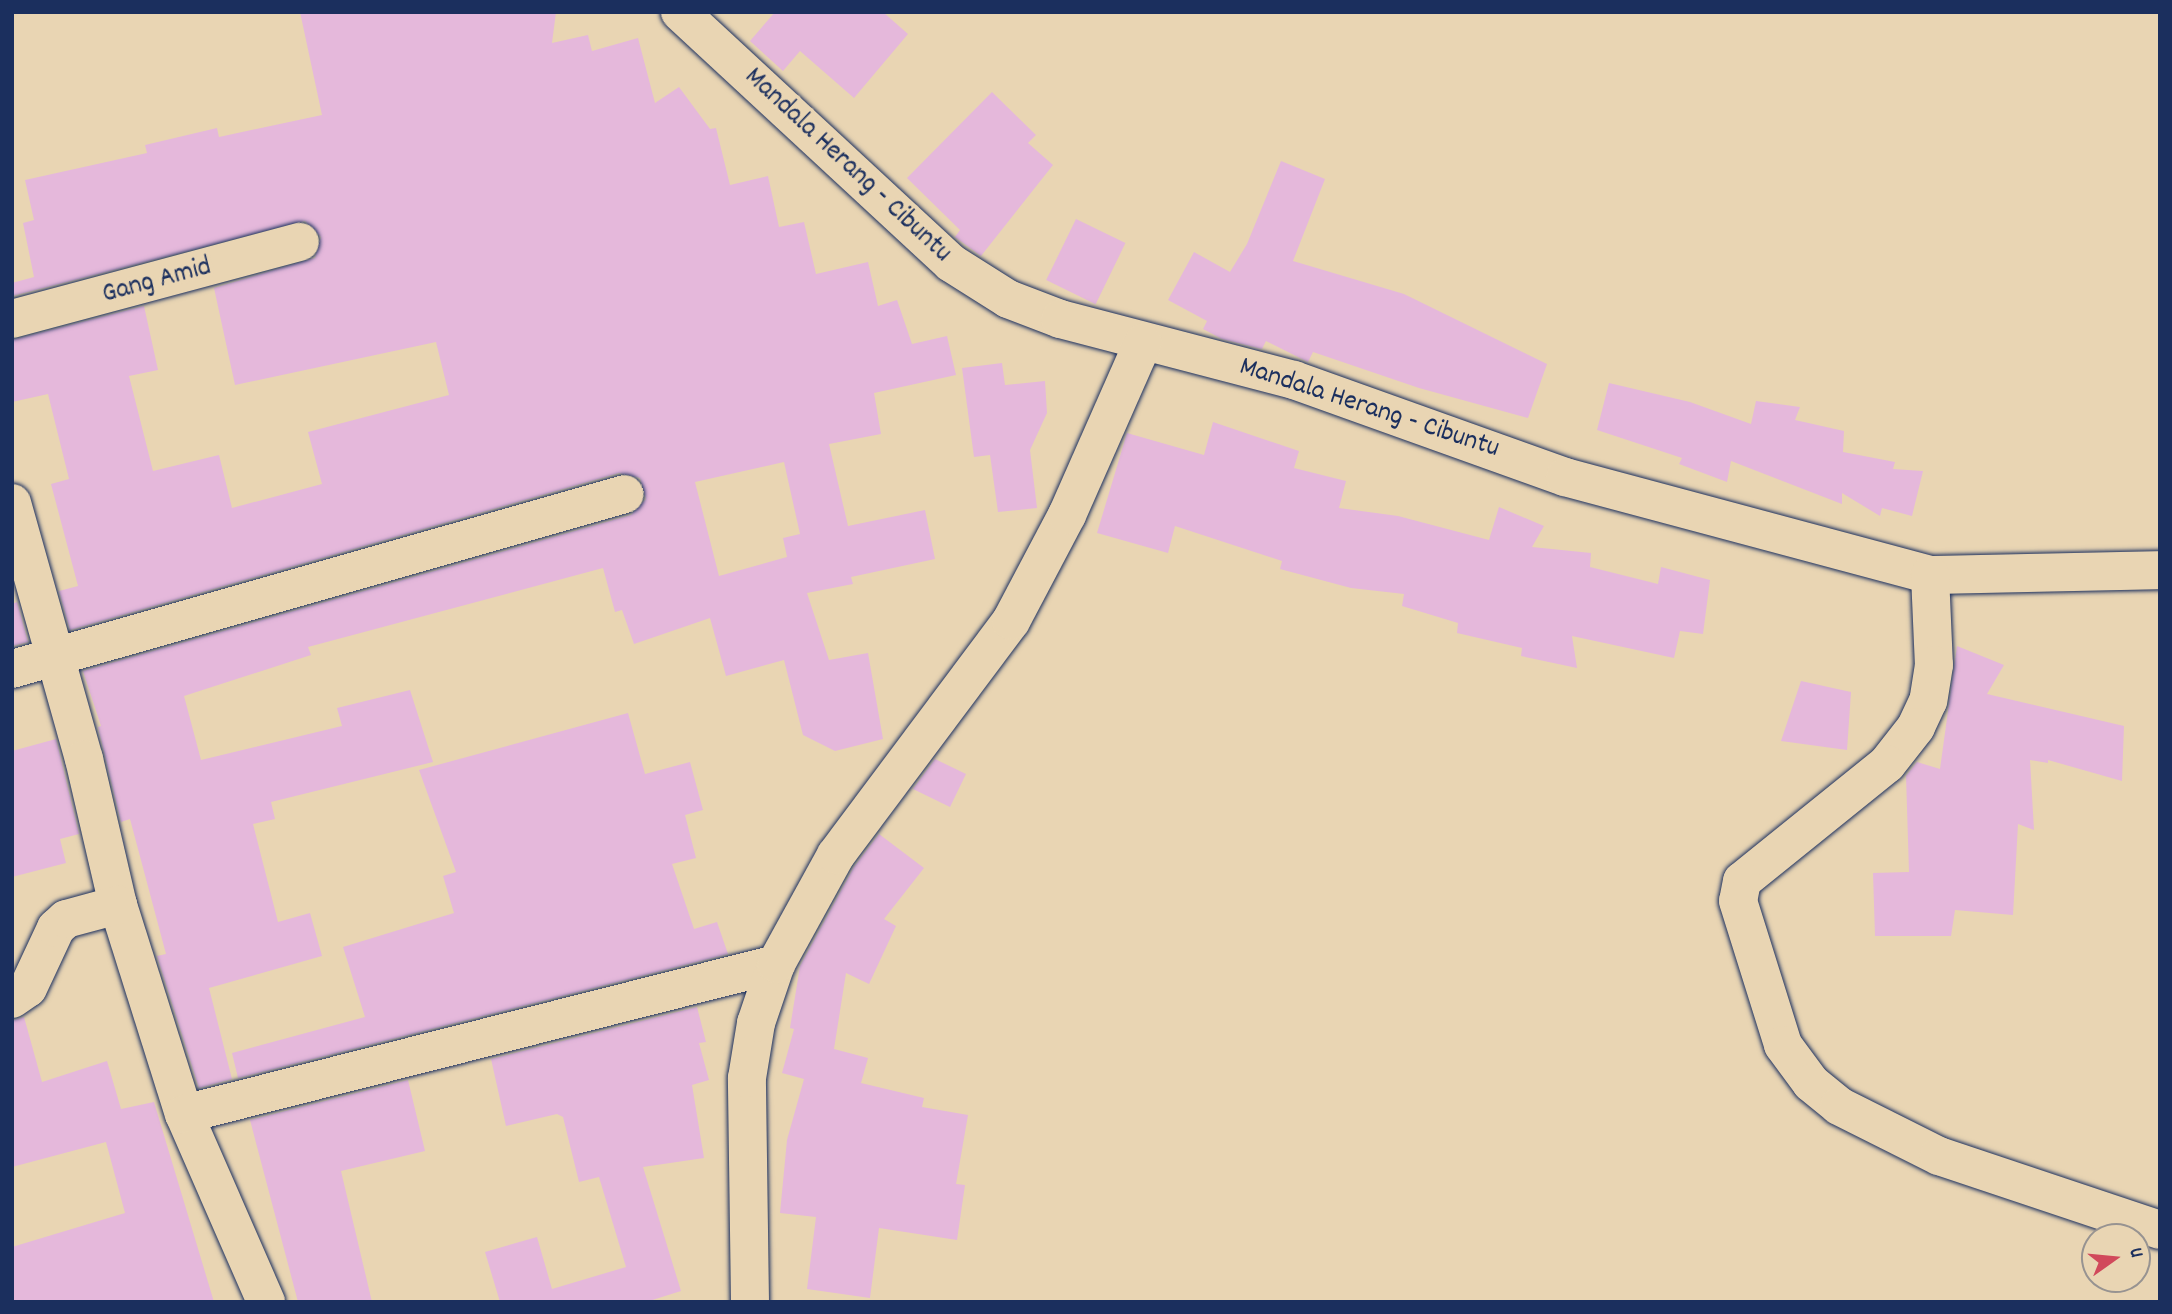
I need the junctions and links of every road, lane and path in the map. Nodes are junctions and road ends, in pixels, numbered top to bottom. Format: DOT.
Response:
graph roads {
  1 [pos="680,12"];
  2 [pos="300,242"];
  3 [pos="12,319"];
  4 [pos="1143,343"];
  5 [pos="625,494"];
  6 [pos="12,503"];
  7 [pos="2160,570"];
  8 [pos="1930,575"];
  9 [pos="54,656"];
  10 [pos="12,669"];
  11 [pos="118,905"];
  12 [pos="776,964"];
  13 [pos="12,999"];
  14 [pos="184,1114"];
  15 [pos="2160,1230"];
  16 [pos="266,1302"];
  17 [pos="750,1302"];
  1 -- 4 [label="street, Mandala Herang - Cibuntu"];
  2 -- 3 [label="street, Gang Amid"];
  4 -- 8 [label="street, Mandala Herang - Cibuntu"];
  4 -- 12 [label="street"];
  5 -- 9 [label="street"];
  6 -- 9 [label="street"];
  7 -- 8 [label="street, Mandala Herang - Cibuntu"];
  8 -- 15 [label="street"];
  9 -- 10 [label="street"];
  9 -- 11 [label="street"];
  11 -- 13 [label="street"];
  11 -- 14 [label="street"];
  12 -- 14 [label="street"];
  12 -- 17 [label="street"];
  14 -- 16 [label="street"];
}
